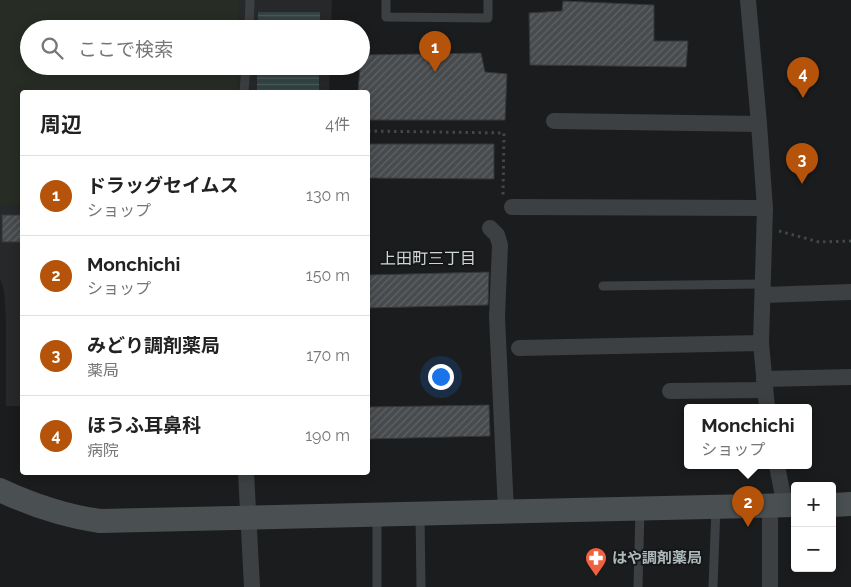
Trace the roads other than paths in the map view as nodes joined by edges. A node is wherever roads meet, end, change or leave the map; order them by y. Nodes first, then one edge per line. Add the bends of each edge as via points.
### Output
1 (250, 0) edge
2 (386, 0) edge
3 (488, 0) edge
4 (748, 0) edge
5 (249, 20) edge
6 (245, 75) edge
7 (244, 90) edge
8 (554, 122) dead end
9 (759, 124) junction
10 (508, 204) road end
11 (765, 208) junction
12 (490, 228) dead end
13 (603, 286) dead end
14 (763, 290) junction
15 (851, 292) edge
16 (761, 343) junction
17 (519, 348) dead end
18 (851, 377) edge
19 (764, 384) junction
20 (670, 391) dead end
21 (766, 404) edge
22 (777, 469) edge
23 (0, 475) edge
24 (246, 475) edge
25 (0, 490) edge
26 (851, 504) edge
27 (836, 505) edge
28 (783, 506) edge
29 (716, 507) junction
30 (640, 509) junction
31 (506, 512) junction
32 (420, 514) junction
33 (377, 515) junction
34 (250, 518) junction
35 (252, 587) edge
36 (378, 587) edge
37 (421, 587) edge
38 (638, 587) edge
39 (713, 587) edge
40 (770, 587) edge

1 - 5 lane
2 - 3 lane via 386,17 488,18
4 - 9 street
6 - 7 lane
8 - 9 street
9 - 11 street
10 - 11 street
11 - 14 street
12 - 31 street via 500,245 497,317
13 - 14 lane
14 - 15 street
14 - 16 street
16 - 17 street
16 - 19 street
18 - 19 street
19 - 20 street
19 - 21 street
22 - 28 street
23 - 25 street
24 - 34 street
25 - 34 street via 74,517 100,521
26 - 27 street
28 - 29 street
28 - 40 street
29 - 30 street
29 - 39 lane
30 - 31 street
30 - 38 lane
31 - 32 street
32 - 33 street
32 - 37 lane
33 - 34 street
33 - 36 lane
34 - 35 street

